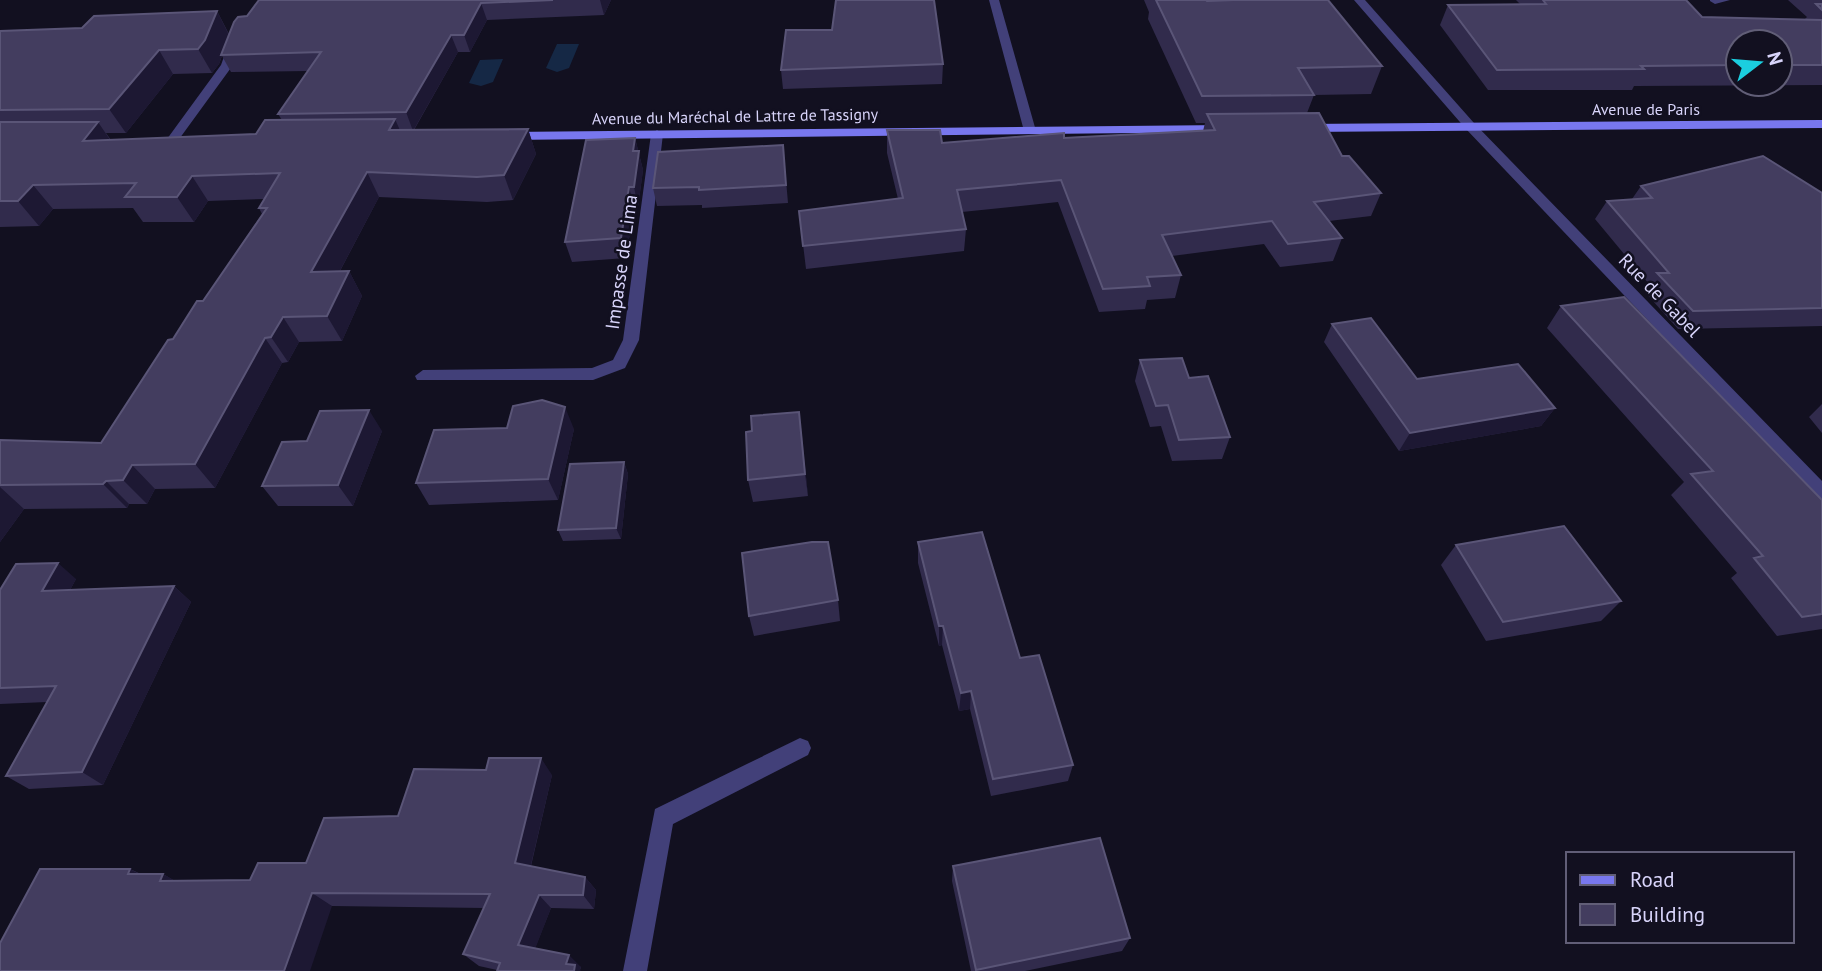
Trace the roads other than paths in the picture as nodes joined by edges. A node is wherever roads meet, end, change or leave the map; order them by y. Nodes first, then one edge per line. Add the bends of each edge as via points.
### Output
1 (995, 0) edge
2 (1359, 0) edge
3 (243, 29) edge
4 (1822, 124) edge
5 (1470, 126) junction
6 (1285, 128) edge
7 (1246, 129) edge
8 (1031, 131) junction
9 (657, 134) junction
10 (495, 136) edge
11 (173, 139) edge
12 (423, 376) dead end
13 (1822, 492) edge
14 (800, 748) dead end
15 (635, 971) edge

1 - 8 street
2 - 5 street, Rue de Gabel
3 - 11 street via 227,65
4 - 5 main road, Avenue de Paris
5 - 6 main road
5 - 13 street, Rue de Gabel
7 - 8 main road, Avenue du Maréchal de Lattre de Tassigny
8 - 9 main road, Avenue du Maréchal de Lattre de Tassigny
9 - 10 main road, Avenue du Maréchal de Lattre de Tassigny
9 - 12 street, Impasse de Lima via 631,340 619,364 593,374
14 - 15 street via 663,817

